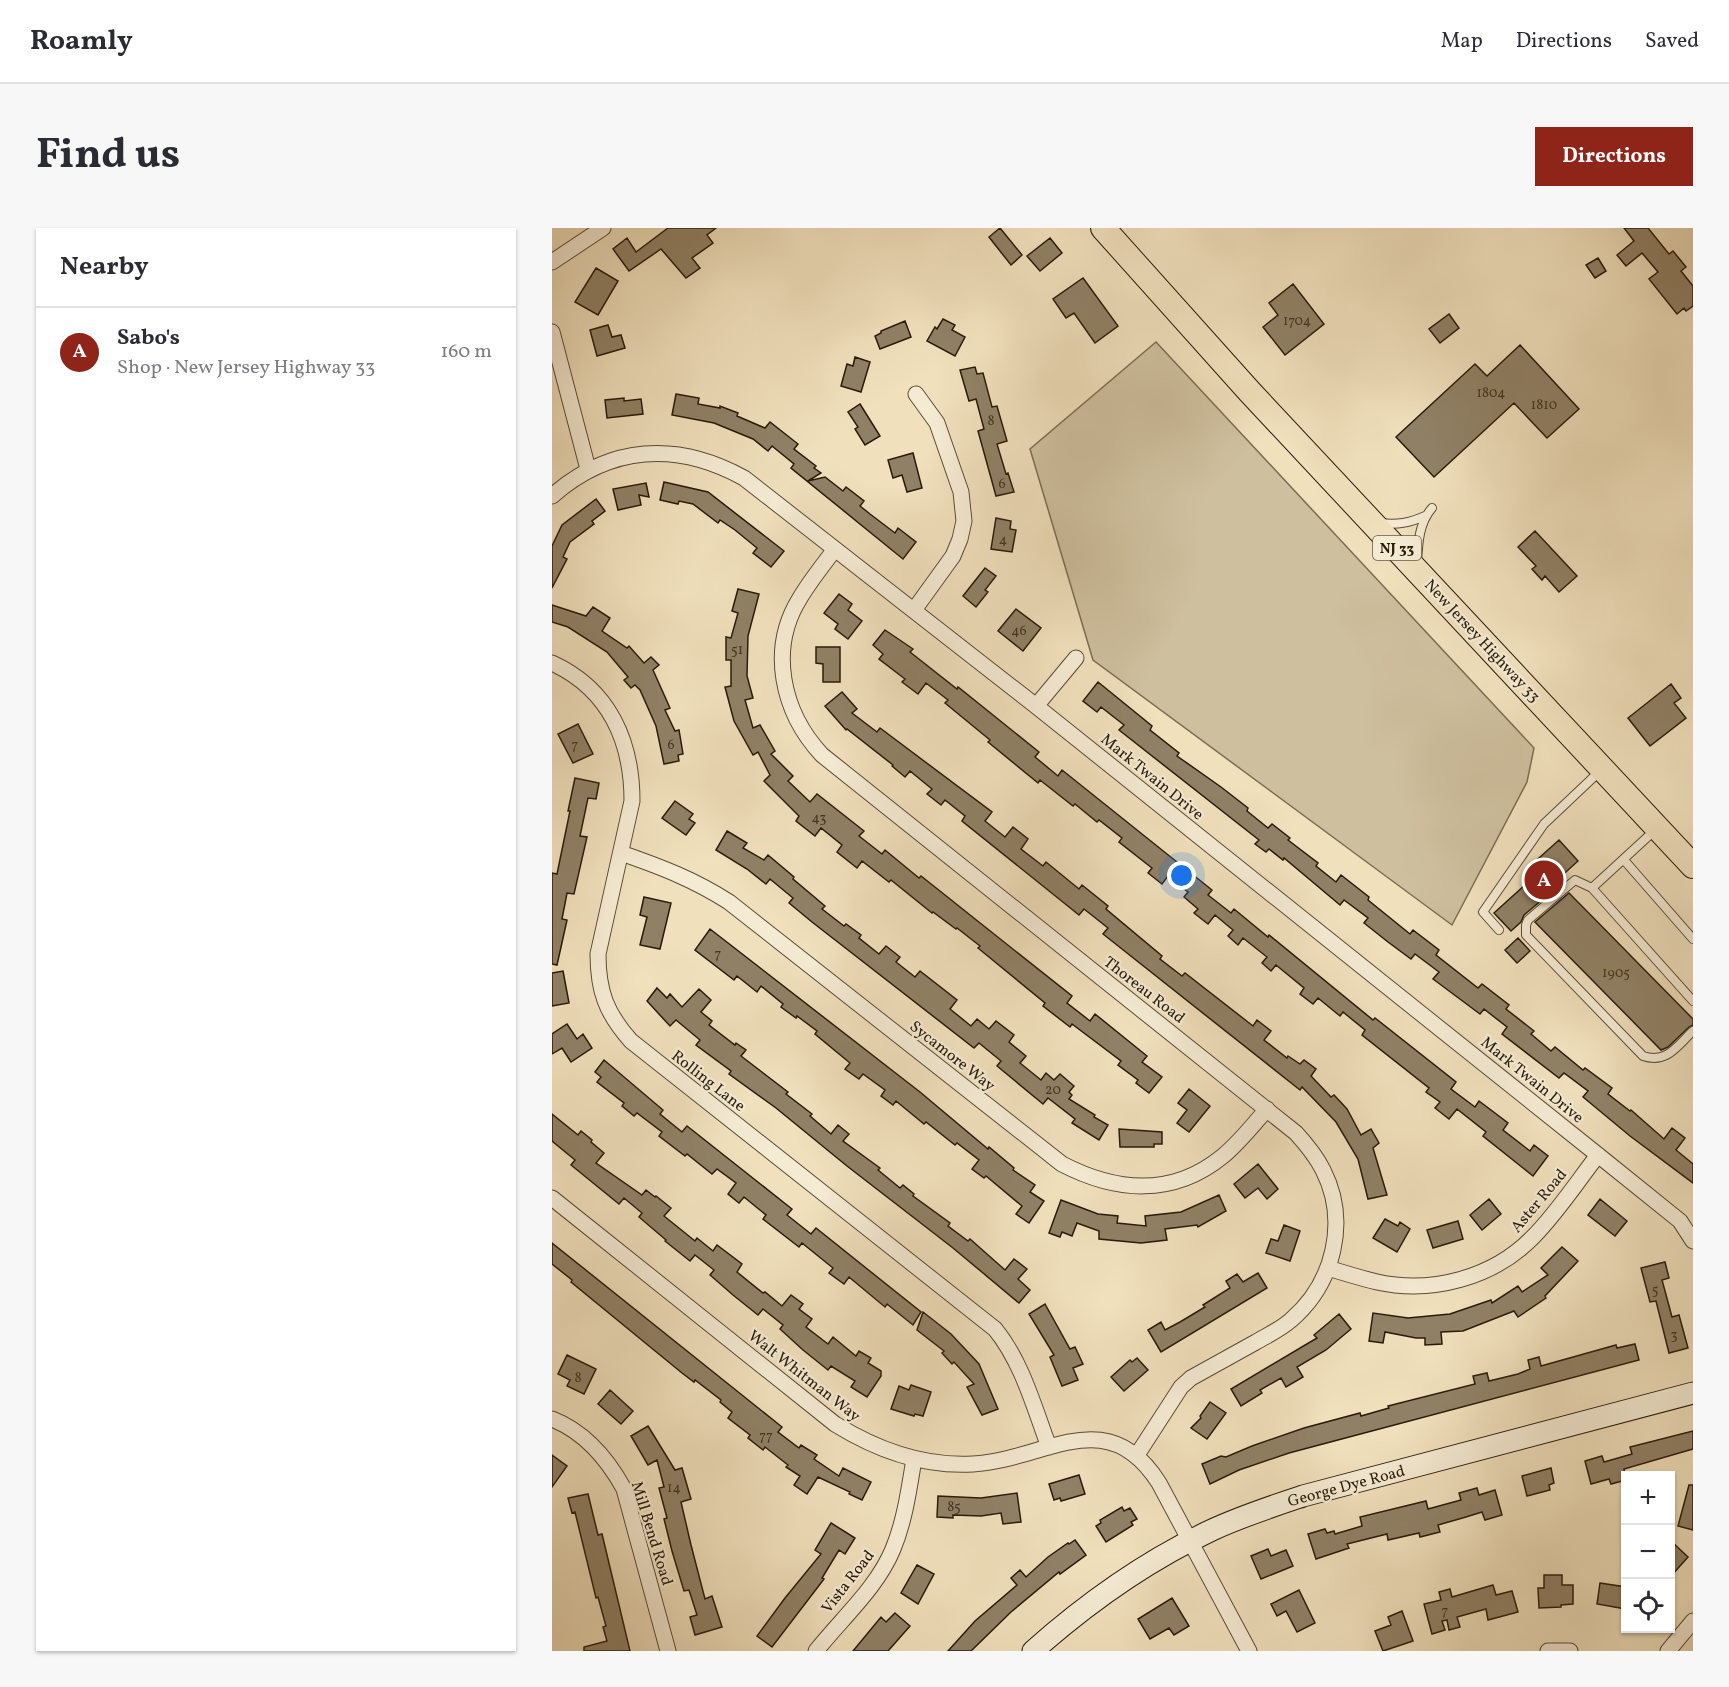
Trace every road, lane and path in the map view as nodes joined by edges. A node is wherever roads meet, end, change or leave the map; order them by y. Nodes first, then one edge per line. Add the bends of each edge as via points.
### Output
1 (603, 228) edge
2 (1103, 228) edge
3 (552, 262) edge
4 (552, 332) edge
5 (916, 394) dead end
6 (588, 469) junction
7 (552, 496) edge
8 (1432, 507) dead end
9 (1425, 516) junction
10 (1372, 522) junction
11 (835, 549) junction
12 (1417, 570) junction
13 (914, 610) junction
14 (1076, 658) dead end
15 (552, 663) edge
16 (1036, 706) junction
17 (1602, 769) junction
18 (1657, 828) junction
19 (621, 853) junction
20 (1624, 860) junction
21 (1693, 866) edge
22 (1592, 888) junction
23 (1498, 930) dead end
24 (1692, 935) edge
25 (1693, 1001) edge
26 (1693, 1031) edge
27 (1267, 1109) junction
28 (1598, 1155) junction
29 (552, 1198) edge
30 (1693, 1242) edge
31 (1328, 1268) junction
32 (1693, 1393) edge
33 (552, 1419) edge
34 (1049, 1447) junction
35 (1137, 1455) junction
36 (915, 1459) junction
37 (1190, 1541) junction
38 (1693, 1621) edge
39 (668, 1651) edge
40 (816, 1651) edge
41 (1033, 1651) edge
42 (1249, 1651) edge
43 (1548, 1651) edge
44 (1570, 1651) edge
45 (1668, 1651) edge

1 - 3 street
2 - 10 main road, New Jersey Highway 33 / NJ 33
4 - 6 street
5 - 13 street via 937,423 961,492 964,521 953,556
6 - 7 street, Mark Twain Drive
6 - 11 street, Mark Twain Drive via 636,454 660,452 705,459 744,478
8 - 9 lane
9 - 10 lane via 1396,525
9 - 12 lane
10 - 12 main road, New Jersey Highway 33 / NJ 33
11 - 13 street, Mark Twain Drive
11 - 27 street, Thoreau Road via 799,598 784,640 784,684 793,714 810,742
12 - 17 main road, New Jersey Highway 33 / NJ 33
13 - 16 street, Mark Twain Drive
14 - 16 street
15 - 19 street, Rolling Lane via 597,695 628,752 632,801
16 - 28 street, Mark Twain Drive
17 - 18 main road, New Jersey Highway 33 / NJ 33
17 - 23 lane via 1544,824 1483,912
18 - 20 lane
18 - 21 main road, New Jersey Highway 33 / NJ 33
19 - 27 street, Sycamore Way via 675,872 729,902 1062,1164 1085,1176 1134,1186 1178,1180 1220,1158
19 - 34 street, Rolling Lane via 598,954 601,990 617,1025 631,1041 995,1329 1015,1359
20 - 22 lane
20 - 24 lane
22 - 25 lane
22 - 26 lane via 1575,880 1528,920 1526,935 1643,1056 1654,1060 1665,1057
27 - 31 street, Thoreau Road via 1312,1150 1324,1171 1336,1213
28 - 30 street, Mark Twain Drive via 1680,1221
28 - 31 street, Aster Road via 1533,1237 1496,1266 1471,1277 1429,1286 1403,1286
29 - 36 street, Walt Whitman Way via 835,1424 888,1452
31 - 35 street, Thoreau Road via 1309,1302 1292,1320 1191,1378
32 - 37 street, George Dye Road via 1303,1496
33 - 39 street, Mill Bend Road via 582,1435 599,1451 624,1489
34 - 35 street, Walt Whitman Way via 1093,1439 1108,1441
34 - 36 street, Walt Whitman Way via 973,1464
35 - 37 street, Walt Whitman Way via 1159,1483
36 - 40 street, Vista Road via 893,1550 880,1573
37 - 41 street, George Dye Road via 1101,1595
37 - 42 street, Walt Whitman Way
38 - 45 street
43 - 44 street

